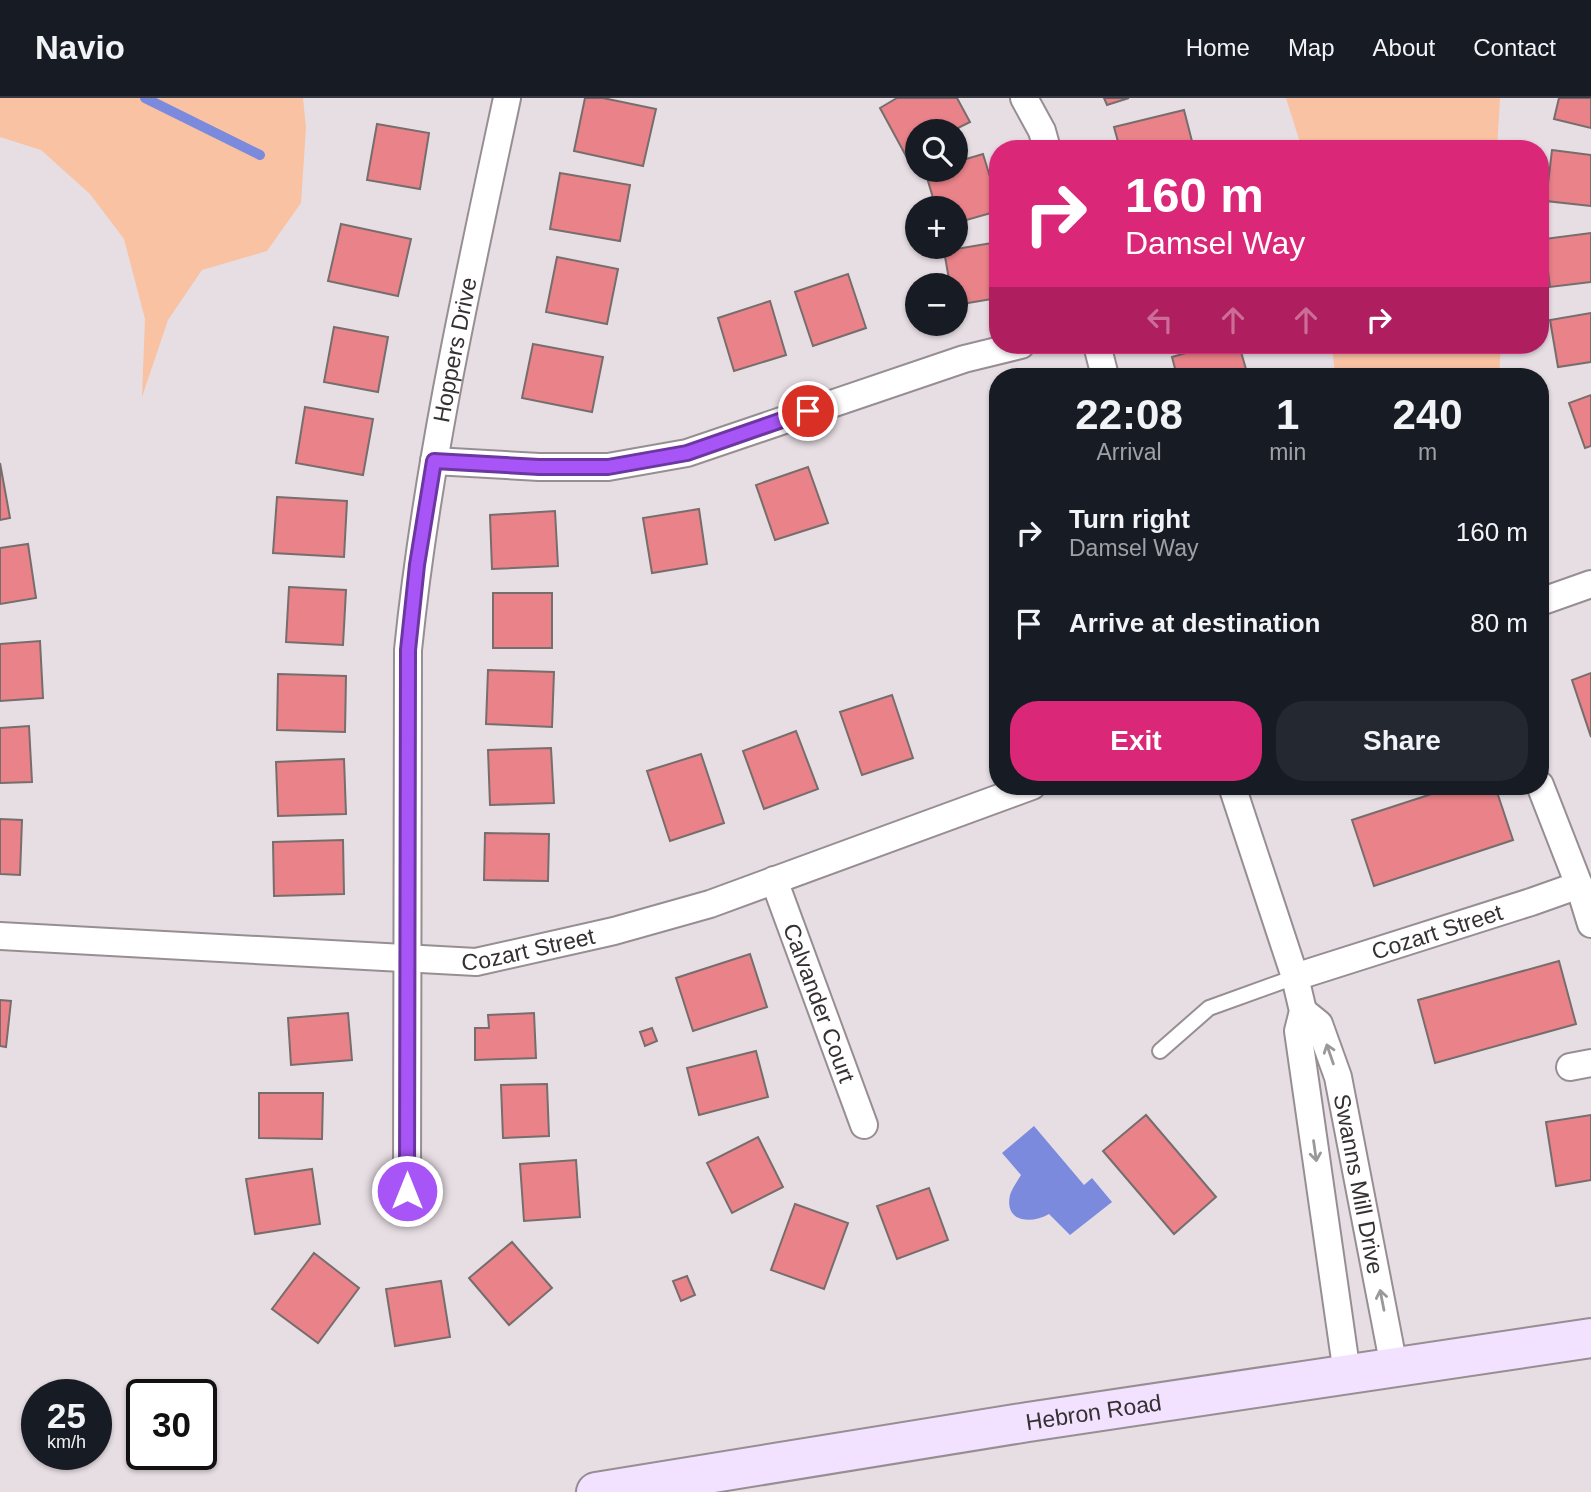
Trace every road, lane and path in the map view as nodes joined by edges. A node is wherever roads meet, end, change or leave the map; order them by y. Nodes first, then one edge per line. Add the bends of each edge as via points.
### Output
1 (507, 98) edge
2 (1024, 98) edge
3 (1044, 140) edge
4 (989, 353) edge
5 (434, 461) junction
6 (1591, 584) edge
7 (1549, 599) edge
8 (1007, 795) edge
9 (1235, 795) edge
10 (1544, 795) edge
11 (774, 880) junction
12 (1579, 885) junction
13 (1591, 924) edge
14 (0, 936) edge
15 (408, 959) junction
16 (1295, 978) junction
17 (1303, 1011) junction
18 (1160, 1051) dead end
19 (864, 1125) dead end
20 (407, 1191) dead end
21 (1591, 1338) edge
22 (1394, 1367) junction
23 (1347, 1374) junction
24 (596, 1492) edge

1 - 5 street, Hoppers Drive
2 - 3 street
4 - 5 street via 687,453 608,467
5 - 15 street, Hoppers Drive via 408,650
6 - 7 street
8 - 11 street, Cozart Street
9 - 16 street, Swanns Mill Drive
10 - 12 street
11 - 15 street, Cozart Street via 710,904 535,950 476,962
11 - 19 street, Calvander Court
12 - 13 street
12 - 16 street, Cozart Street
14 - 15 street, Cozart Street
15 - 20 street, Hoppers Drive
16 - 17 street, Swanns Mill Drive
16 - 18 lane via 1209,1008
22 -> 17 street, Swanns Mill Drive via 1338,1077 1319,1024
17 -> 23 street, Swanns Mill Drive via 1298,1031
21 - 22 street, Hebron Road
22 - 23 street, Hebron Road
23 - 24 street, Hebron Road

